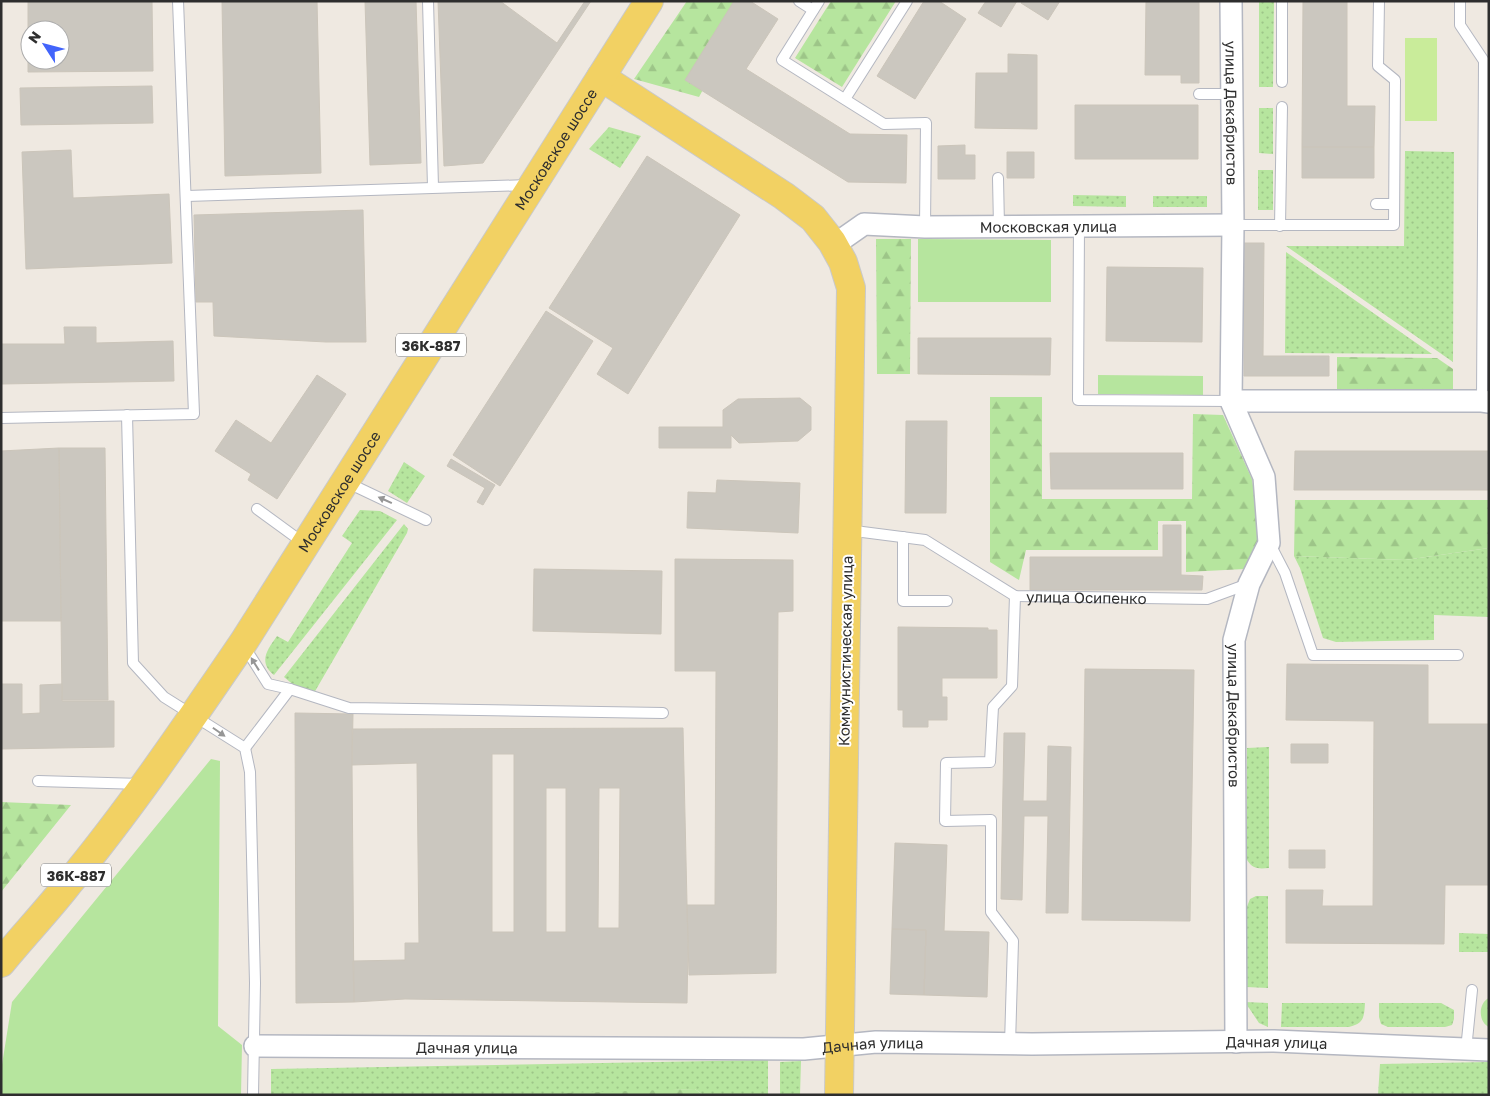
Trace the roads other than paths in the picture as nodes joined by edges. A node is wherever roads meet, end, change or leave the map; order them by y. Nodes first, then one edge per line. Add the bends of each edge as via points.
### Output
1 (178, 1) edge
2 (428, 1) edge
3 (649, 1) edge
4 (799, 1) edge
5 (907, 1) edge
6 (1231, 1) edge
7 (1282, 1) edge
8 (1379, 1) edge
9 (1460, 1) edge
10 (816, 6) edge
11 (601, 77) junction
12 (1282, 82) dead end
13 (1199, 94) dead end
14 (1232, 94) junction
15 (845, 99) junction
16 (1282, 107) dead end
17 (998, 178) dead end
18 (533, 184) junction
19 (433, 187) junction
20 (187, 196) junction
21 (1376, 204) dead end
22 (1394, 204) junction
23 (1233, 225) junction
24 (998, 226) junction
25 (1079, 226) junction
26 (1280, 226) junction
27 (925, 227) junction
28 (834, 245) junction
29 (1232, 401) junction
30 (1485, 402) edge
31 (127, 415) junction
32 (1, 418) edge
33 (344, 482) junction
34 (257, 509) dead end
35 (426, 520) dead end
36 (847, 530) junction
37 (903, 536) junction
38 (1269, 543) junction
39 (305, 544) junction
40 (1249, 584) junction
41 (1014, 596) junction
42 (947, 601) dead end
43 (243, 643) junction
44 (1458, 655) dead end
45 (290, 688) junction
46 (663, 713) dead end
47 (195, 715) junction
48 (245, 748) junction
49 (38, 780) dead end
50 (145, 784) junction
51 (1, 962) edge
52 (1472, 990) dead end
53 (1236, 1042) junction
54 (840, 1044) junction
55 (1010, 1044) junction
56 (255, 1046) junction
57 (1466, 1050) junction
58 (1489, 1050) edge
59 (253, 1095) edge
60 (839, 1095) edge

1 - 20 lane
2 - 19 lane
3 - 11 main road, Московское шоссе / 36К-887
4 - 10 lane
5 - 15 lane
6 - 14 street, улица Декабристов
7 - 12 lane
8 - 22 lane via 1378,66 1395,80
9 - 30 lane via 1460,25 1484,61
10 - 15 lane via 782,60
11 - 18 main road, Московское шоссе / 36К-887
11 - 28 main road, Коммунистическая улица via 784,196 813,218
13 - 14 lane
14 - 23 street, улица Декабристов
15 - 27 lane via 884,124 926,124
16 - 26 lane
17 - 24 lane
18 - 19 lane
18 - 33 main road, Московское шоссе / 36К-887
19 - 20 lane
20 - 31 lane via 194,414
21 - 22 lane
22 - 26 lane via 1394,226
23 - 25 street, Московская улица
23 - 26 lane
23 - 29 street, улица Декабристов
24 - 25 street, Московская улица
24 - 27 street, Московская улица
25 - 29 lane via 1078,400
27 - 28 street, Московская улица via 864,224
28 - 36 main road, Коммунистическая улица via 843,262 850,288
29 - 30 street
29 - 38 street via 1264,477
31 - 32 lane
31 - 47 lane via 133,663 164,697
35 -> 33 lane
33 - 39 main road, Московское шоссе / 36К-887
34 - 39 lane
36 - 37 lane, улица Осипенко
36 - 54 main road, Коммунистическая улица
37 - 41 lane, улица Осипенко via 925,540
37 - 42 lane via 903,601
38 - 40 street, улица Декабристов
38 - 44 lane via 1285,573 1313,655
39 - 43 main road, Московское шоссе / 36К-887
40 - 41 lane, улица Осипенко via 1207,599
40 - 53 street, улица Декабристов via 1234,640
41 - 55 lane via 1012,686 993,707 990,762 946,764 945,821 991,820 991,912 1013,941
45 -> 43 lane via 268,684
43 - 47 main road, Московское шоссе / 36К-887
45 - 46 lane via 349,708
45 - 48 lane
47 -> 48 lane
47 - 50 main road, Московское шоссе / 36К-887
48 - 56 lane via 250,772
49 - 50 lane
50 - 51 main road, Московское шоссе / 36К-887 via 69,883
52 - 57 lane
53 - 55 street, Дачная улица
53 - 57 street, Дачная улица
54 - 55 street, Дачная улица
54 - 56 street, Дачная улица via 804,1049
54 - 60 main road, Коммунистическая улица
56 - 59 lane
57 - 58 street, Дачная улица

